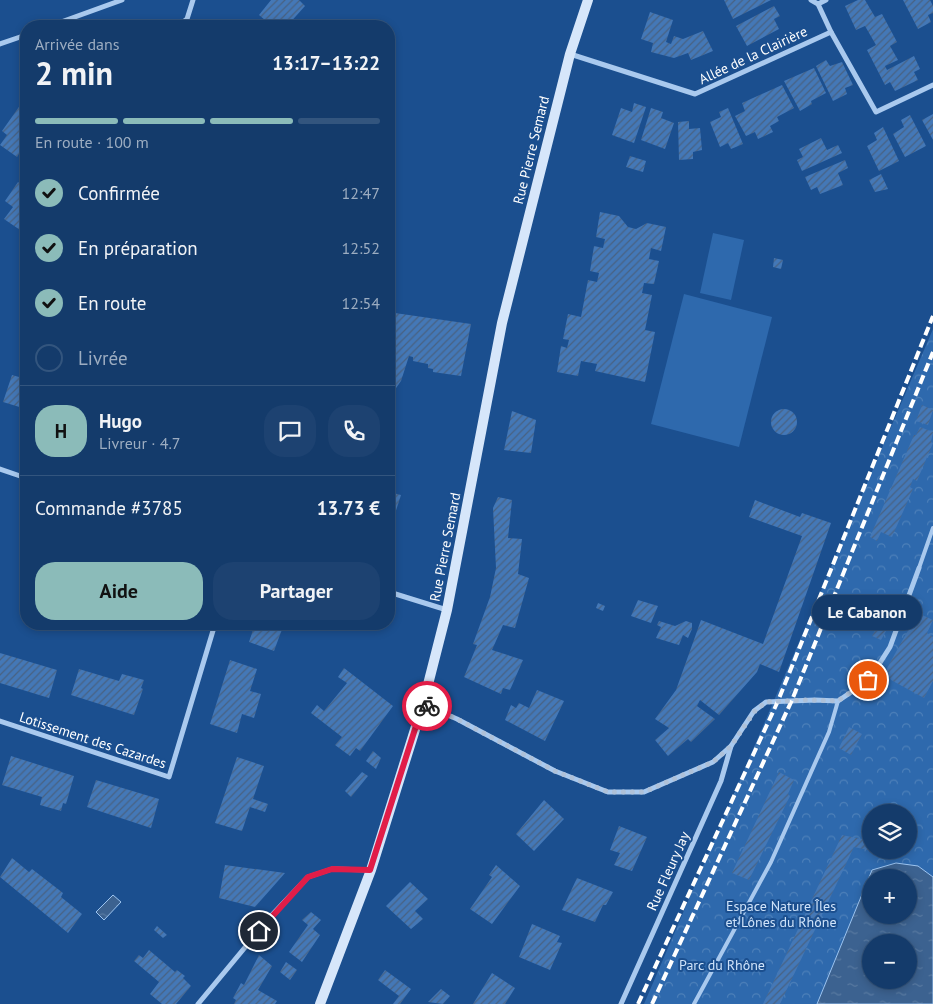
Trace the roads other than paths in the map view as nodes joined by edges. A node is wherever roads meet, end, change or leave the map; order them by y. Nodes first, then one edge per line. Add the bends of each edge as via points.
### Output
1 (122, 0) edge
2 (193, 0) edge
3 (588, 0) edge
4 (811, 0) edge
5 (826, 0) edge
6 (818, 4) junction
7 (67, 20) edge
8 (186, 20) edge
9 (831, 32) junction
10 (20, 37) edge
11 (0, 44) edge
12 (570, 54) junction
13 (933, 86) edge
14 (0, 469) edge
15 (20, 476) edge
16 (933, 528) edge
17 (919, 568) joint
18 (395, 594) edge
19 (447, 610) junction
20 (213, 630) edge
21 (838, 701) junction
22 (423, 704) junction
23 (0, 721) edge
24 (731, 746) junction
25 (370, 870) junction
26 (198, 1004) edge
27 (320, 1004) edge
28 (621, 1004) edge
29 (694, 1004) edge

1 - 7 street
2 - 8 street
3 - 12 main road, Rue Pierre Semard
4 - 6 street
5 - 6 street
6 - 9 street
9 - 12 street, Allée de la Clairière via 696,94
9 - 13 street via 876,112
10 - 11 street
12 - 19 main road, Rue Pierre Semard via 502,324
14 - 15 street
16 - 17 lane
17 - 21 street via 890,647 868,680
18 - 19 street
19 - 22 main road, Rue Pierre Semard
20 - 23 street, Lotissement des Cazardes via 168,777
21 - 24 street via 766,702 754,712
21 - 29 lane via 829,732 771,862
22 - 24 street via 555,771 608,792 644,792 713,762
22 - 25 main road, Rue Pierre Semard
24 - 28 street, Rue Fleury Jay via 721,781
25 - 26 street via 332,869 308,877
25 - 27 main road, Rue Pierre Semard

